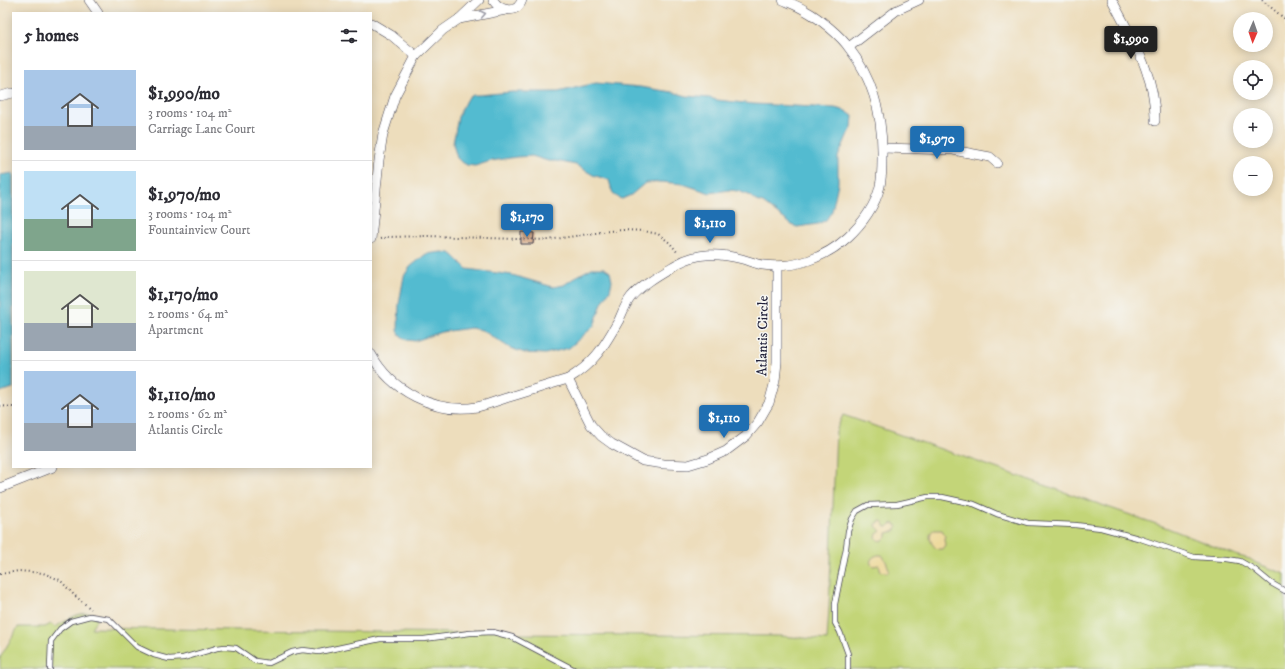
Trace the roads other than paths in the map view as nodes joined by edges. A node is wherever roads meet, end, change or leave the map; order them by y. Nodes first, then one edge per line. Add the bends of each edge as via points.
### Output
1 (89, 0) edge
2 (479, 0) edge
3 (493, 0) edge
4 (783, 0) edge
5 (919, 0) edge
6 (1112, 0) edge
7 (524, 1) edge
8 (506, 10) junction
9 (97, 12) edge
10 (459, 19) junction
11 (372, 24) edge
12 (849, 47) junction
13 (416, 56) junction
14 (12, 92) edge
15 (0, 96) edge
16 (1155, 121) dead end
17 (883, 148) junction
18 (997, 163) dead end
19 (374, 189) edge
20 (373, 239) edge
21 (777, 266) junction
22 (372, 355) edge
23 (568, 379) junction
24 (50, 468) edge
25 (0, 488) edge
26 (1285, 591) edge
27 (50, 669) edge
28 (573, 669) edge
29 (848, 669) edge

1 - 9 street
2 - 10 street
3 - 8 street via 500,8
4 - 12 street via 806,11
5 - 12 street via 896,10
6 - 16 street via 1151,81
7 - 8 street via 513,9
10 -> 8 street
10 - 13 street via 443,30
11 - 13 street via 391,35
12 - 17 street via 866,74 875,95 883,134
13 - 19 street via 389,112
14 - 15 street
17 - 18 street via 953,150 990,157
17 - 21 street via 880,188 864,219 848,237 814,259
19 - 20 street
21 - 23 street via 719,255 697,255 682,261 653,279 631,298 604,347 591,362
21 - 23 street, Atlantis Circle via 777,362 769,403 746,436 726,451 688,465 643,461 601,436 592,425
22 - 23 street via 388,378 402,389 439,406 478,407
24 - 25 street
26 - 29 lane via 1240,561 1194,557 1102,528 1028,523 974,504 942,497 928,497 897,504 868,505 858,511 852,519 835,604 835,623 848,654
27 - 28 lane via 51,641 71,621 90,616 109,619 137,647 169,659 225,647 236,648 255,661 269,663 292,652 303,650 319,652 380,640 424,639 493,632 512,637

